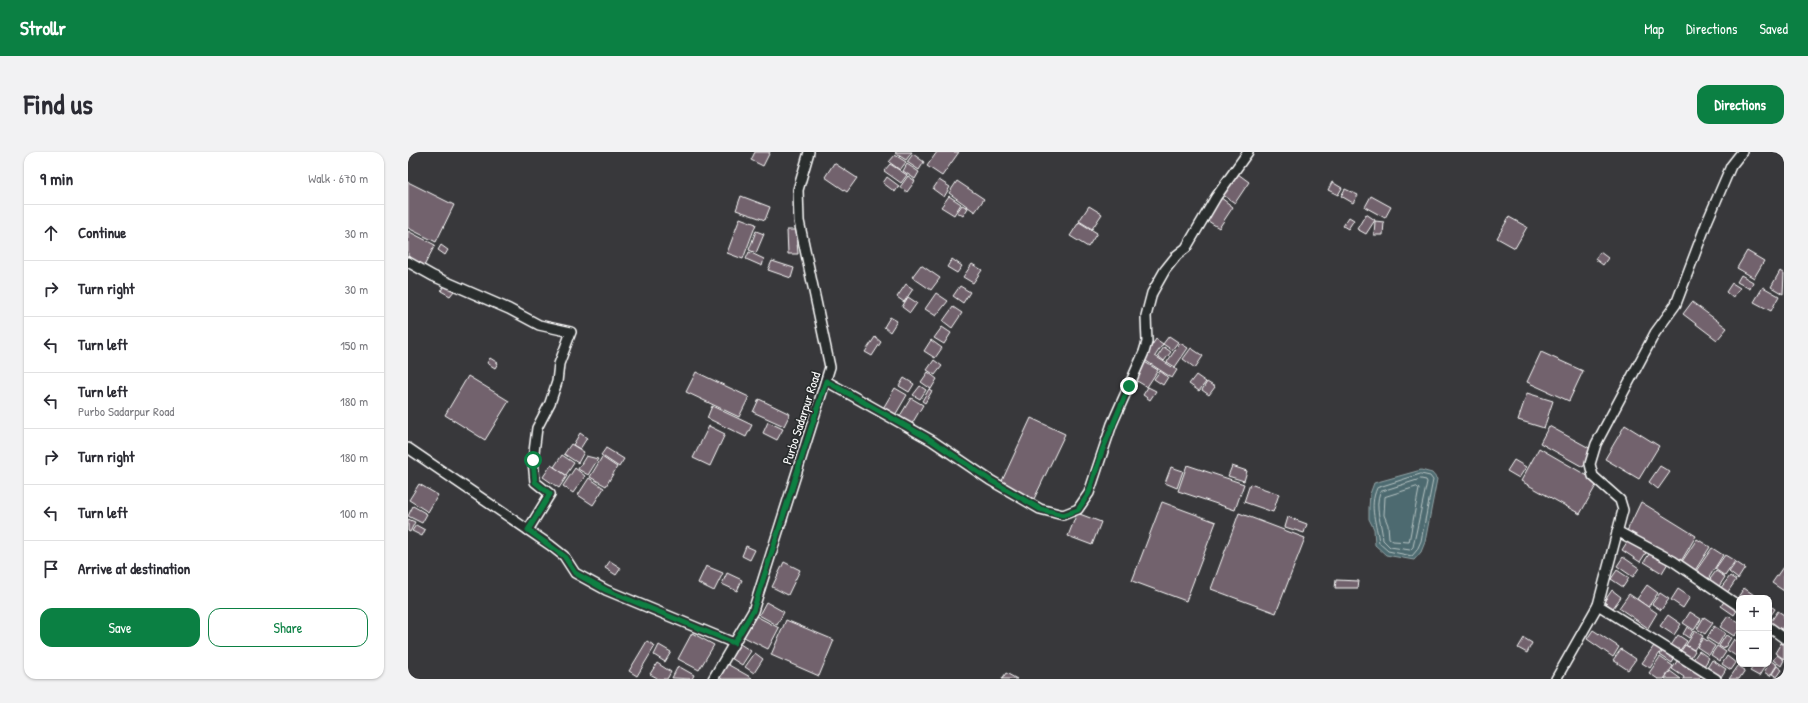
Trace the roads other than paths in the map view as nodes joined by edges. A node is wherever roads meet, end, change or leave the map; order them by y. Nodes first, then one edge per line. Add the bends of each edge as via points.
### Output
1 (809, 152) edge
2 (1248, 152) edge
3 (1742, 152) edge
4 (408, 262) edge
5 (826, 381) junction
6 (408, 448) edge
7 (528, 530) junction
8 (1617, 531) junction
9 (1736, 604) edge
10 (1598, 605) junction
11 (1772, 629) edge
12 (1784, 638) edge
13 (734, 643) junction
14 (712, 679) edge
15 (1556, 679) edge
16 (1716, 679) edge

1 - 5 street, Purbo Sadarpur Road via 798,190 799,221 830,367
2 - 5 street via 1216,197 1186,248 1165,270 1152,293 1146,316 1147,342 1144,352 1112,424 1089,493 1078,510 1063,515 1040,509 990,480 931,440
3 - 8 street via 1731,166 1676,304 1654,333 1596,444 1590,464 1593,476 1620,500 1623,510
4 - 7 street via 539,325 571,332 559,364 550,404 537,428 533,460 535,482 550,494
5 - 13 street, Purbo Sadarpur Road via 753,611
6 - 7 street
7 - 13 street via 564,556 575,573 582,577 606,590
8 - 9 street via 1673,561
8 - 10 street
10 - 15 street
10 - 16 street
11 - 12 street
13 - 14 street, Purbo Sadarpur Road

